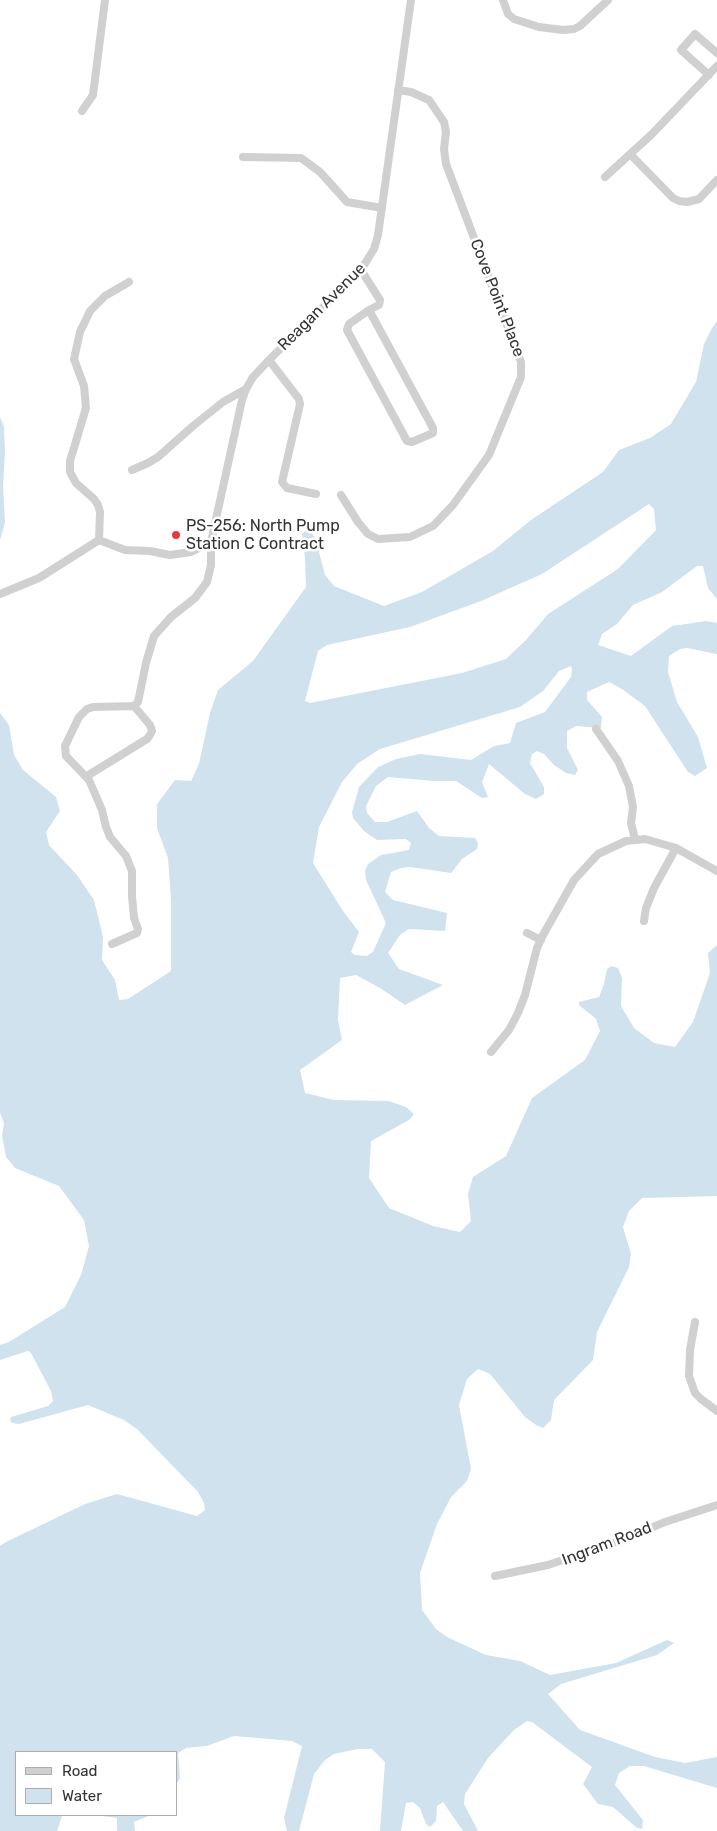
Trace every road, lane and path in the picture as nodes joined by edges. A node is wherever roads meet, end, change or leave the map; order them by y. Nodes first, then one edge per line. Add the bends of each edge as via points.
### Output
1 (105, 0) edge
2 (411, 0) edge
3 (503, 0) edge
4 (608, 0) edge
5 (717, 53) edge
6 (717, 66) edge
7 (709, 75) junction
8 (398, 90) junction
9 (82, 111) dead end
10 (630, 154) junction
11 (243, 157) dead end
12 (605, 176) dead end
13 (717, 180) edge
14 (382, 208) junction
15 (361, 270) junction
16 (129, 282) dead end
17 (369, 310) junction
18 (269, 360) junction
19 (246, 389) junction
20 (132, 470) dead end
21 (316, 494) dead end
22 (341, 495) dead end
23 (99, 540) junction
24 (211, 542) junction
25 (0, 594) edge
26 (134, 706) junction
27 (596, 729) dead end
28 (87, 776) junction
29 (635, 839) junction
30 (676, 848) junction
31 (717, 871) edge
32 (644, 921) dead end
33 (527, 933) dead end
34 (541, 940) junction
35 (112, 944) dead end
36 (491, 1052) dead end
37 (695, 1322) dead end
38 (717, 1411) edge
39 (717, 1505) edge
40 (495, 1576) dead end

1 - 9 street via 93,94
2 - 8 street, Reagan Avenue
3 - 4 street via 508,14 520,22 569,30 580,26
5 - 7 street via 696,34 680,50
6 - 7 street
7 - 10 street
8 - 14 street, Reagan Avenue
8 - 22 street, Cove Point Place via 429,100 444,122 444,158 522,368 517,389 484,462 442,518 419,534 386,540 372,537
10 - 12 street
10 - 13 street via 679,201 699,199
11 - 14 street via 301,158 320,172 347,202
14 - 15 street, Reagan Avenue via 374,250
15 - 17 street via 380,300 379,305
15 - 18 street, Reagan Avenue
16 - 23 street via 104,296 90,311 80,332 74,359 84,386 86,408 70,461 70,472 76,483 98,505
17 - 17 street via 349,324 347,330 398,425 412,442 433,433 433,428
18 - 19 street, Reagan Avenue
18 - 21 street via 297,393 300,404 282,482 287,488
19 - 20 street via 223,402 158,457
19 - 24 street, Reagan Avenue
23 - 24 street via 125,550 170,555 191,552
23 - 25 street via 39,578
24 - 26 street, Reagan Avenue via 207,582 195,598 154,636 138,702
26 - 28 street via 150,725 150,735
26 - 28 street via 93,707 79,717 64,751 70,762
27 - 29 street via 618,761 629,786
28 - 35 street via 110,837 126,856 132,871 137,933
29 - 30 street
29 - 34 street via 598,854 586,865 574,880
30 - 31 street
30 - 32 street via 654,888
33 - 34 street
34 - 36 street via 518,1013
37 - 38 street via 689,1376 695,1393
39 - 40 street, Ingram Road via 556,1563

